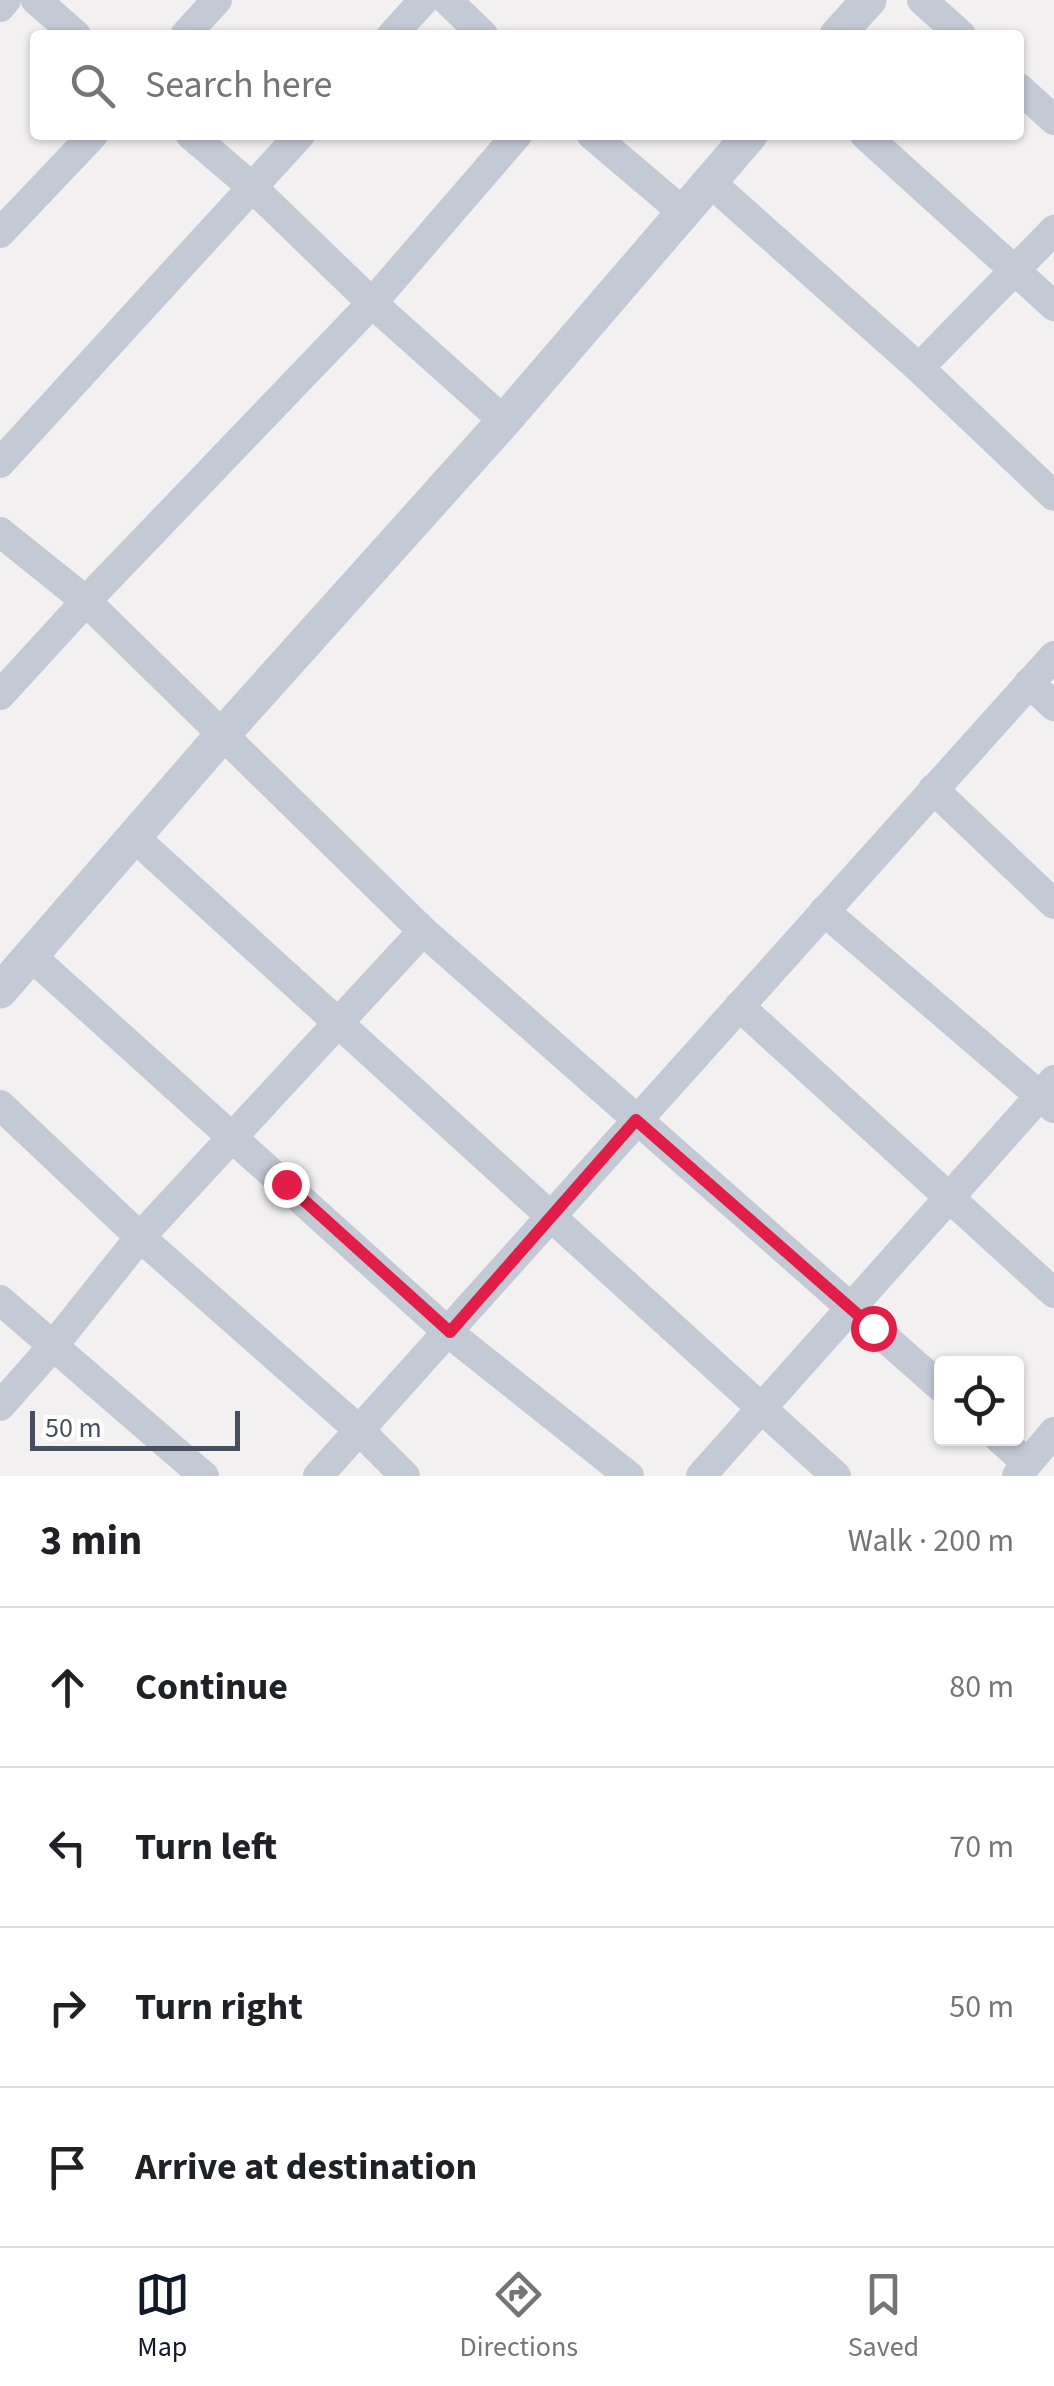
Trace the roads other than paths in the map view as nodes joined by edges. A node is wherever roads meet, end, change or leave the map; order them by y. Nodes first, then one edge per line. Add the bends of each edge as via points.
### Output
1 (6, 0) edge
2 (36, 0) edge
3 (217, 0) edge
4 (424, 0) edge
5 (447, 0) edge
6 (869, 0) edge
7 (922, 0) edge
8 (0, 6) edge
9 (70, 30) edge
10 (190, 30) edge
11 (397, 30) edge
12 (478, 30) edge
13 (842, 30) edge
14 (955, 30) edge
15 (1024, 93) edge
16 (1054, 120) edge
17 (87, 140) edge
18 (198, 140) edge
19 (295, 140) edge
20 (513, 140) edge
21 (598, 140) edge
22 (746, 140) edge
23 (871, 140) edge
24 (710, 182) junction
25 (252, 187) junction
26 (684, 214) junction
27 (1054, 230) edge
28 (0, 233) edge
29 (1018, 270) junction
30 (372, 302) junction
31 (1054, 306) edge
32 (920, 368) junction
33 (504, 421) junction
34 (0, 463) edge
35 (1054, 496) edge
36 (0, 532) edge
37 (86, 601) junction
38 (1054, 656) edge
39 (1029, 683) junction
40 (0, 695) edge
41 (1054, 706) edge
42 (224, 733) junction
43 (934, 789) junction
44 (135, 838) junction
45 (1054, 904) edge
46 (824, 911) junction
47 (423, 930) junction
48 (31, 956) junction
49 (0, 990) edge
50 (738, 1006) junction
51 (340, 1024) junction
52 (1049, 1095) edge
53 (0, 1105) edge
54 (636, 1120) junction
55 (231, 1135) junction
56 (950, 1198) junction
57 (550, 1216) junction
58 (140, 1237) junction
59 (1054, 1293) edge
60 (0, 1300) edge
61 (850, 1309) junction
62 (450, 1332) junction
63 (53, 1346) junction
64 (934, 1381) edge
65 (0, 1406) edge
66 (762, 1408) junction
67 (360, 1430) junction
68 (1054, 1432) edge
69 (1005, 1446) edge
70 (1022, 1469) edge
71 (204, 1476) edge
72 (318, 1476) edge
73 (405, 1476) edge
74 (629, 1476) edge
75 (701, 1476) edge
76 (836, 1476) edge

1 - 8 street
2 - 9 street
3 - 10 street
4 - 11 street
5 - 12 street
6 - 13 street
7 - 14 street
15 - 16 street
17 - 28 street
18 - 25 street
19 - 25 street
20 - 30 street
21 - 26 street
22 - 24 street
23 - 29 street
24 - 26 street
24 - 32 street
25 - 30 street
25 - 34 street
26 - 33 street
27 - 29 street
29 - 31 street
29 - 32 street
30 - 33 street
30 - 37 street
32 - 35 street
33 - 42 street
36 - 37 street
37 - 40 street
37 - 42 street
38 - 39 street
39 - 41 street
39 - 43 street
42 - 44 street
42 - 47 street
43 - 45 street
43 - 46 street
44 - 48 street
44 - 51 street
46 - 50 street
46 - 52 street
47 - 51 street
47 - 54 street
48 - 49 street
48 - 55 street
50 - 54 street
50 - 56 street
51 - 55 street
51 - 57 street
52 - 56 street
53 - 58 street
54 - 57 street
54 - 61 street
55 - 58 street
55 - 62 street
56 - 59 street
56 - 61 street
57 - 62 street
57 - 66 street
58 - 63 street
58 - 67 street
60 - 63 street
61 - 64 street
61 - 66 street
62 - 67 street
62 - 74 street
63 - 65 street
63 - 71 street
66 - 75 street
66 - 76 street
67 - 72 street
67 - 73 street
68 - 70 street
69 - 70 street

